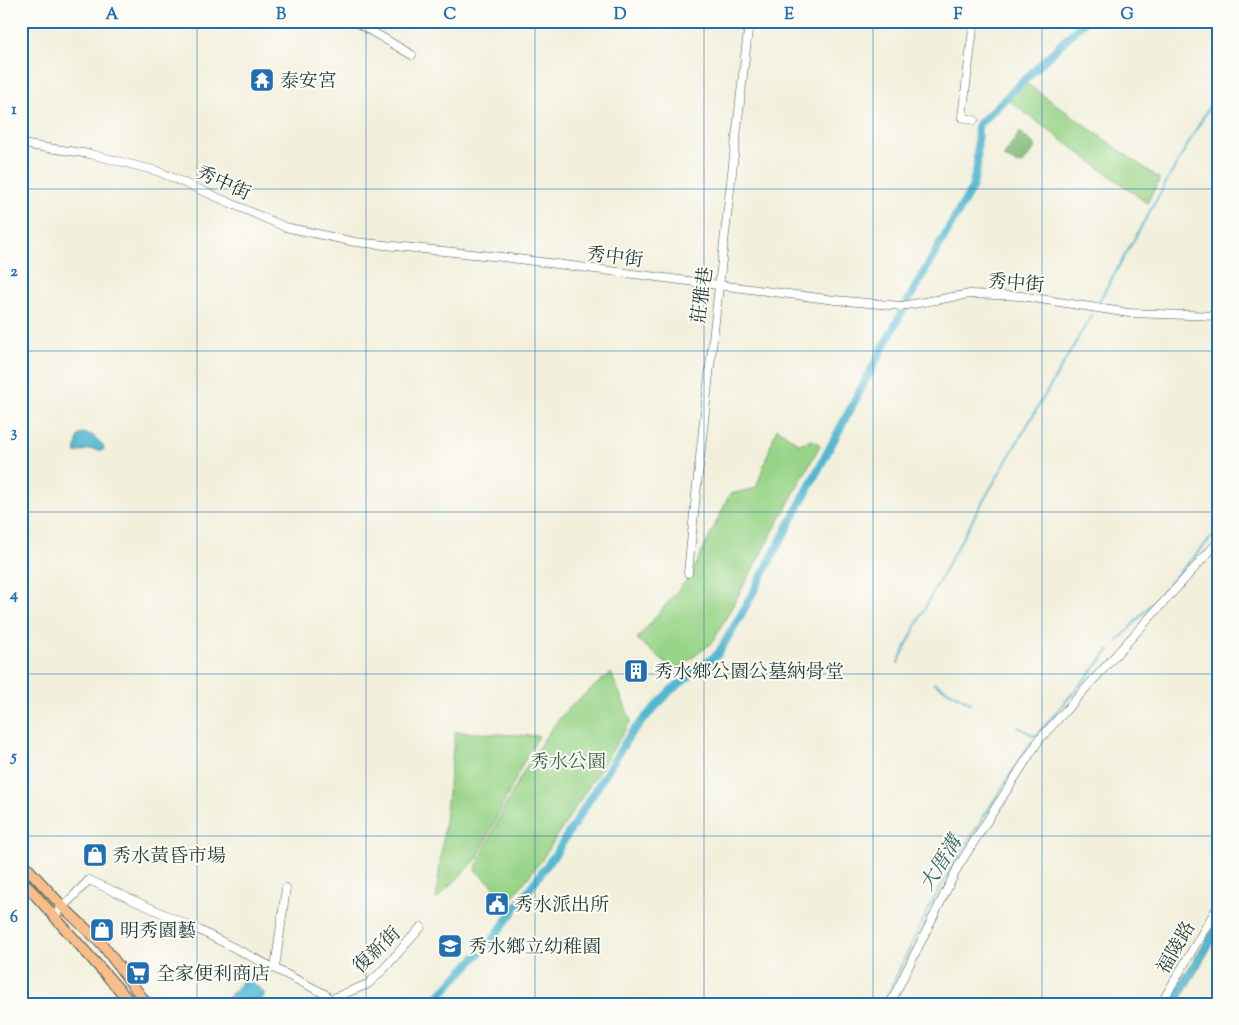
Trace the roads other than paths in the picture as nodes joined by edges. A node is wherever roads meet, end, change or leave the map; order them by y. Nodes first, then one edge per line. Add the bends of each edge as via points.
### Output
1 (354, 21) edge
2 (749, 21) edge
3 (974, 21) edge
4 (412, 55) dead end
5 (974, 120) dead end
6 (21, 144) edge
7 (720, 286) junction
8 (1218, 316) edge
9 (1218, 542) edge
10 (688, 573) dead end
11 (21, 861) edge
12 (21, 878) edge
13 (286, 888) dead end
14 (62, 906) junction
15 (1218, 906) edge
16 (54, 916) junction
17 (421, 926) dead end
18 (275, 968) junction
19 (329, 1002) edge
20 (132, 1004) edge
21 (148, 1004) edge
22 (890, 1004) edge
23 (1160, 1004) edge

1 - 4 street
2 - 7 street, 莊雅巷
3 - 5 street via 962,117
6 - 7 street, 秀中街 via 90,154 158,171 285,226 356,242 502,257
7 - 8 street, 秀中街 via 901,306 970,294 1021,296 1129,313
7 - 10 street, 莊雅巷 via 712,334
9 - 22 street via 1039,740 959,865
11 - 14 main road
12 - 16 main road
13 - 18 street
14 - 16 street
14 - 18 street via 89,880
14 - 21 main road via 102,944
15 - 23 street, 福陵路
16 - 20 main road
17 - 19 street, 復新街 via 368,984
18 - 19 street via 325,994

